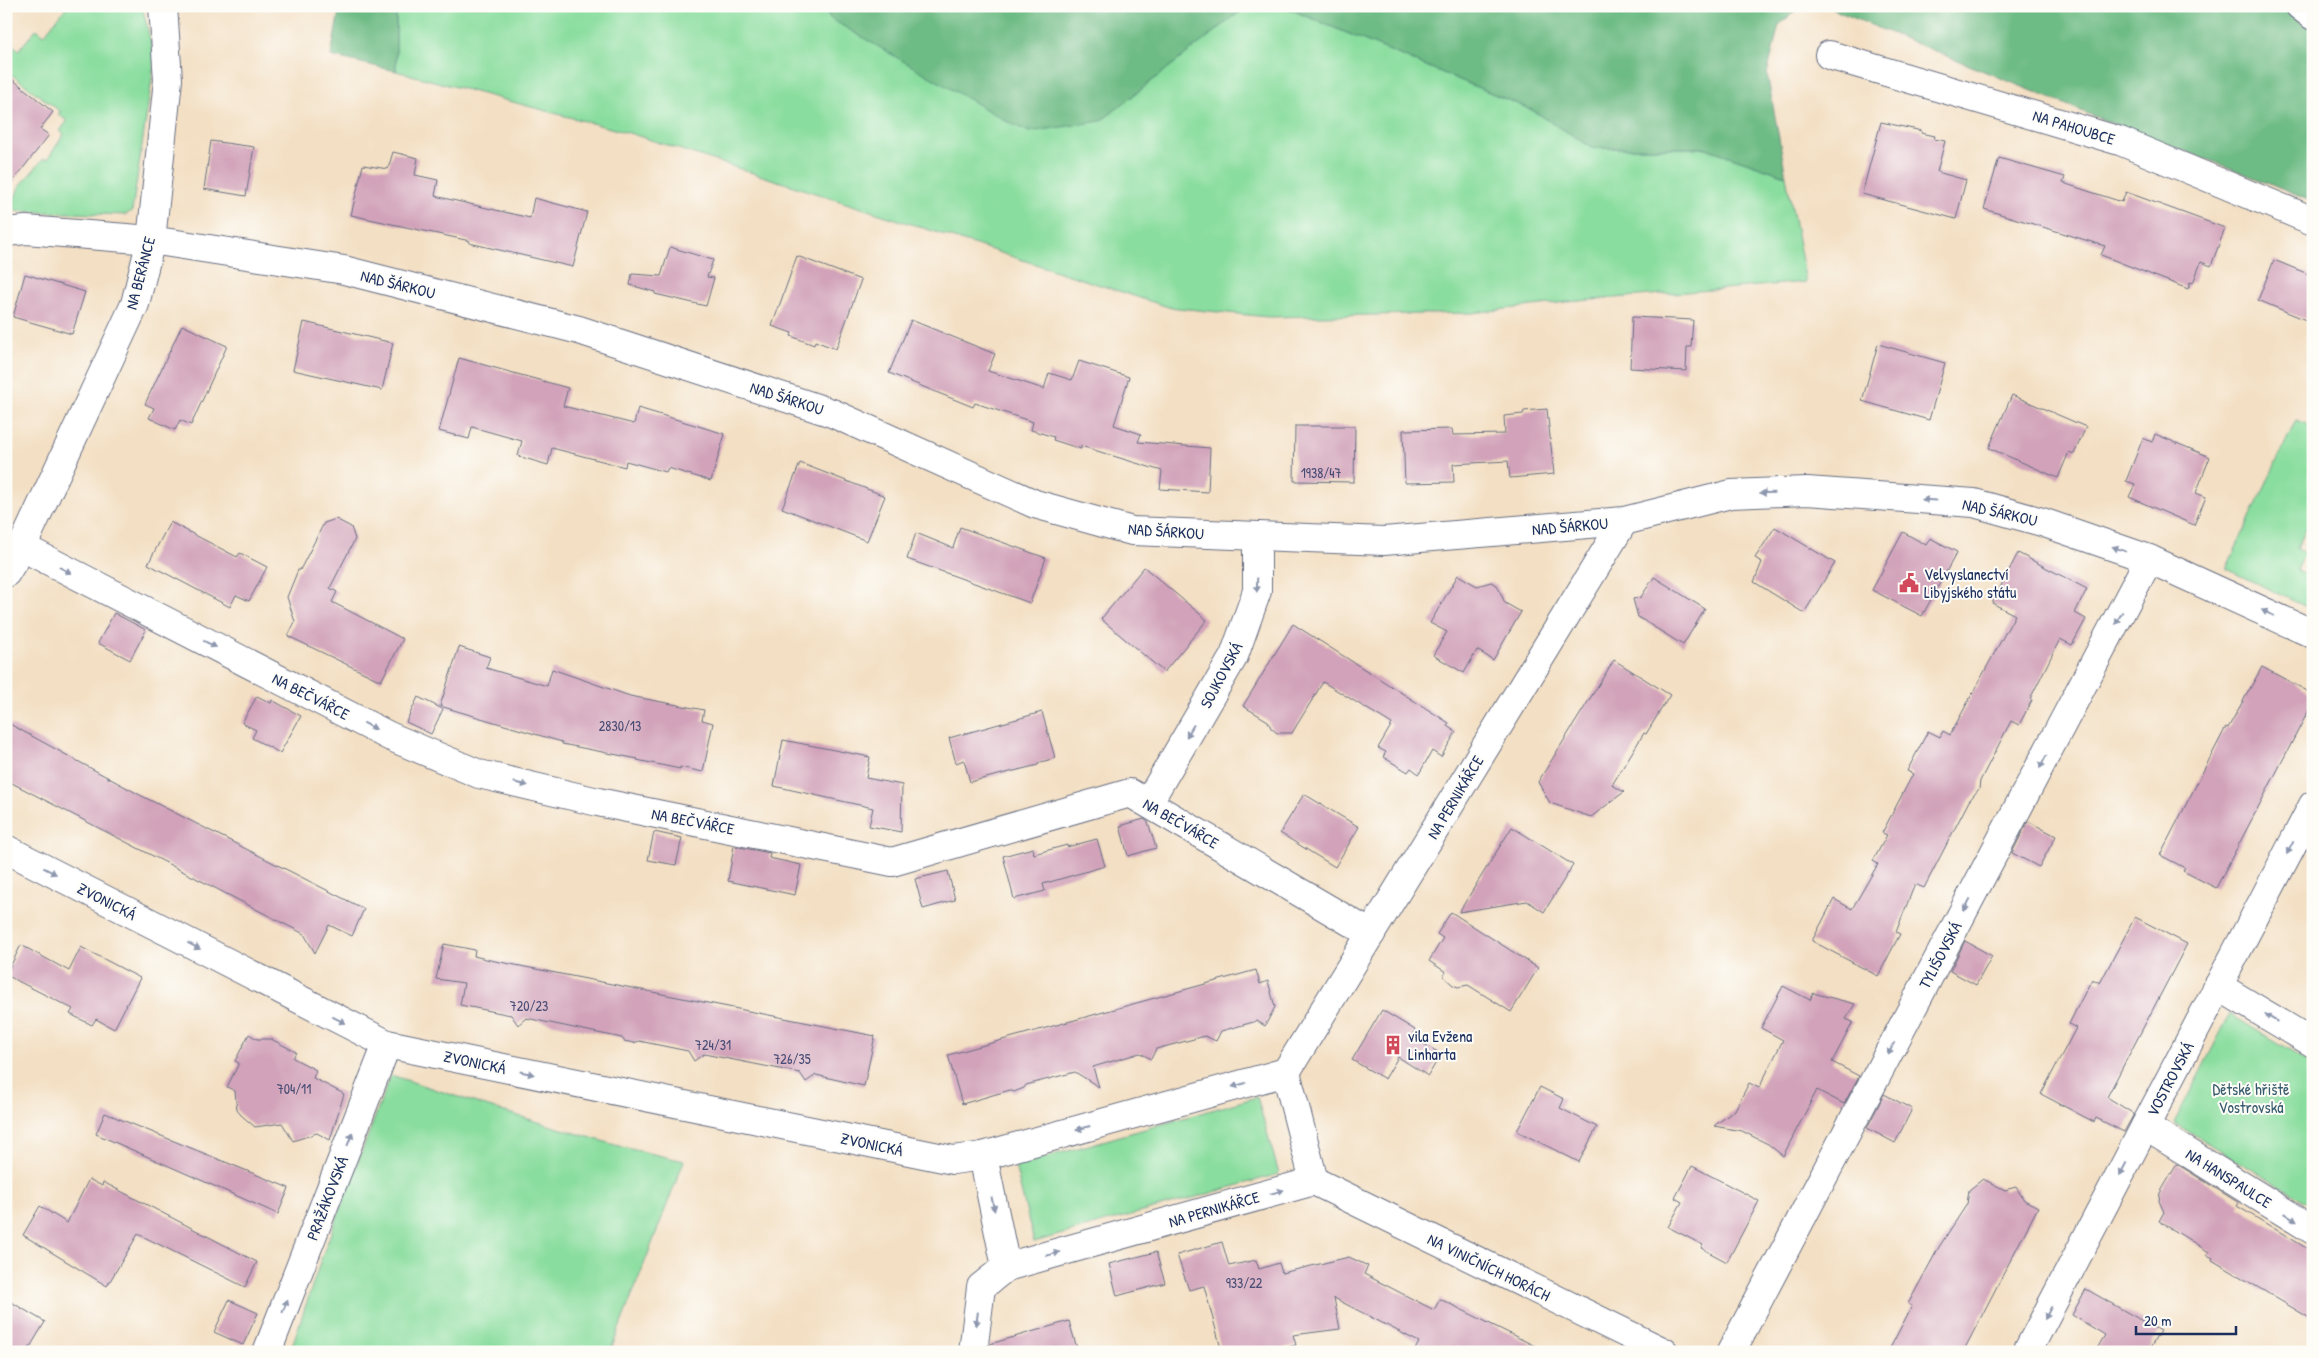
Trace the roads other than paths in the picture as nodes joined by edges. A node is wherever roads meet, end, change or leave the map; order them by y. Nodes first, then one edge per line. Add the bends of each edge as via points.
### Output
1 (163, 6) edge
2 (2300, 6) edge
3 (2313, 16) edge
4 (1828, 55) dead end
5 (2313, 221) edge
6 (6, 232) edge
7 (150, 240) junction
8 (1624, 521) junction
9 (1257, 536) junction
10 (22, 547) junction
11 (2149, 559) junction
12 (6, 573) edge
13 (2313, 634) edge
14 (1148, 803) junction
15 (2313, 805) edge
16 (6, 849) edge
17 (1371, 934) junction
18 (2218, 986) junction
19 (2313, 1043) edge
20 (387, 1044) junction
21 (1286, 1072) junction
22 (2145, 1126) junction
23 (983, 1156) junction
24 (1314, 1181) junction
25 (2313, 1230) edge
26 (1006, 1267) junction
27 (267, 1352) edge
28 (973, 1352) edge
29 (1664, 1352) edge
30 (1732, 1352) edge
31 (2027, 1352) edge

1 - 7 street, NA BERÁNCE via 168,80
2 - 3 street
4 - 5 street, NA PAHOUBCE via 2120,141
6 - 7 street, NAD ŠÁRKOU via 26,230
7 - 9 street, NAD ŠÁRKOU via 344,270 580,330 832,413 1035,504 1132,531
7 - 10 street, NA BERÁNCE via 135,304
8 - 9 street, NAD ŠÁRKOU via 1384,541
11 -> 8 street, NAD ŠÁRKOU via 2042,522 1964,502 1807,491 1731,494
8 - 17 street, NA PERNIKÁŘCE
9 -> 14 street, SOJKOVSKÁ via 1257,591 1234,656
10 - 12 street, NA BERÁNCE
10 -> 14 street, NA BEČVÁŘCE via 389,736 479,774 598,802 892,862 1130,793
13 -> 11 street, NAD ŠÁRKOU
11 -> 30 street, TYLIŠOVSKÁ
14 - 17 street, NA BEČVÁŘCE
15 -> 18 street, VOSTROVSKÁ
16 -> 20 street, ZVONICKÁ
17 - 21 street, NA PERNIKÁŘCE
19 -> 18 street
18 - 22 street, VOSTROVSKÁ
20 -> 23 street, ZVONICKÁ via 953,1160
27 -> 20 street, PRAŽÁKOVSKÁ
21 -> 23 street
21 - 24 street
22 -> 25 street, NA HANSPAULCE
22 -> 31 street, VOSTROVSKÁ
23 -> 26 street
26 -> 24 street, NA PERNIKÁŘCE
24 - 29 street, NA VINIČNÍCH HORÁCH
26 -> 28 street, NA PERNIKÁŘCE via 981,1287

